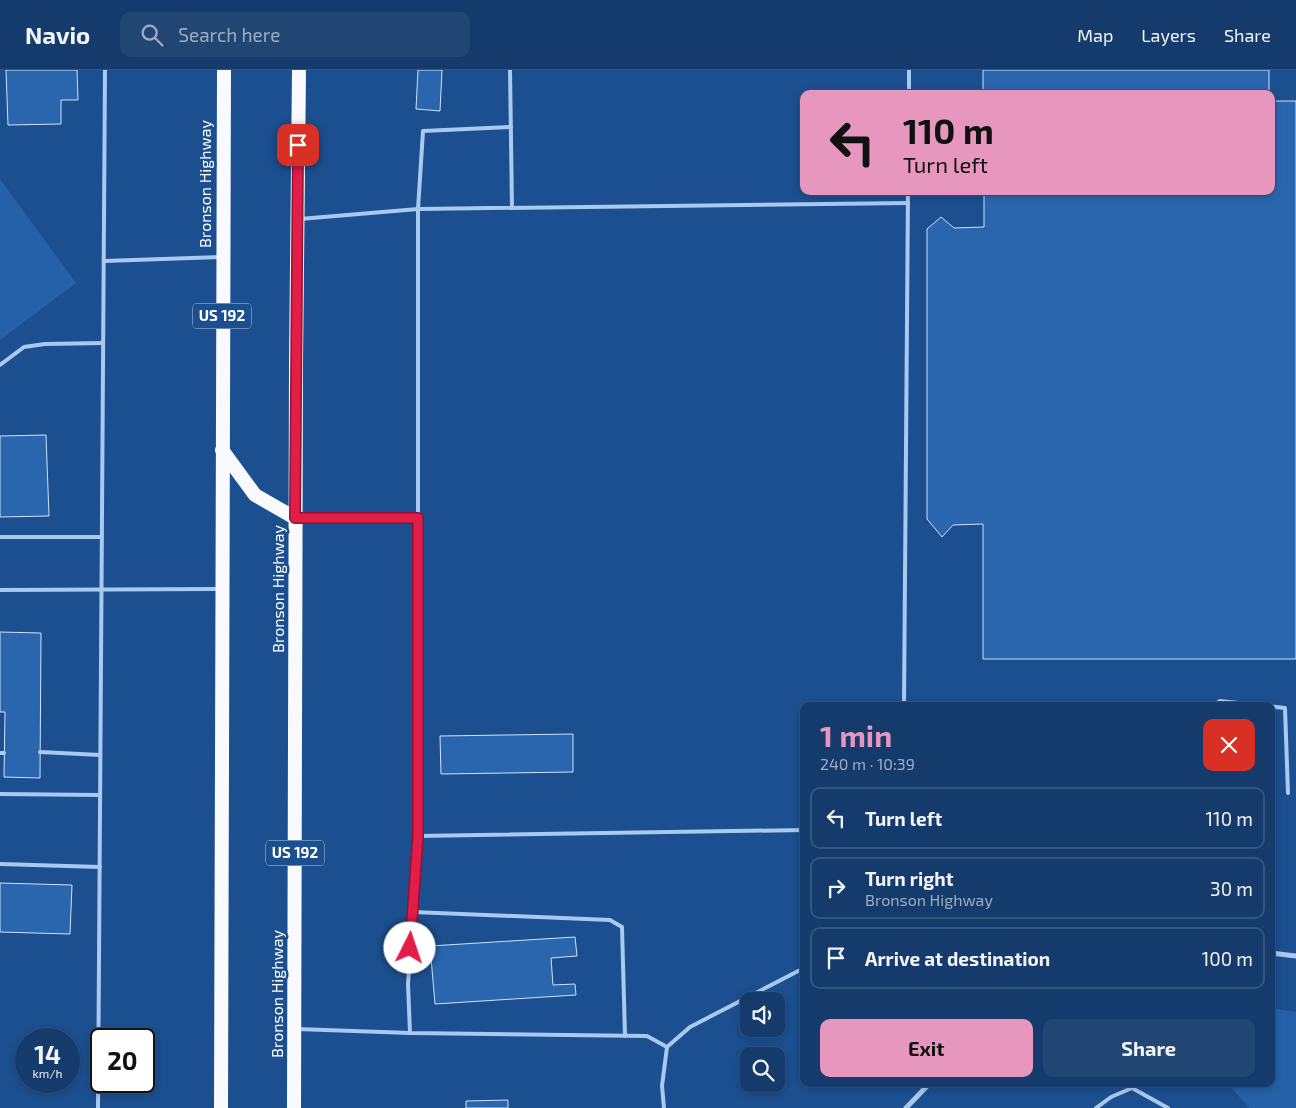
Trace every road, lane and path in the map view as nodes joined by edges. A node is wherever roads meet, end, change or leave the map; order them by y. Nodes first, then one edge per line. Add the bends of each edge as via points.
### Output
1 (105, 70) edge
2 (224, 70) edge
3 (299, 70) edge
4 (510, 70) edge
5 (909, 70) edge
6 (909, 90) edge
7 (511, 127) junction
8 (908, 195) edge
9 (908, 203) junction
10 (512, 208) junction
11 (418, 209) junction
12 (298, 219) junction
13 (222, 257) junction
14 (104, 261) junction
15 (103, 343) junction
16 (0, 365) edge
17 (222, 450) junction
18 (295, 518) junction
19 (418, 518) junction
20 (0, 537) edge
21 (101, 537) junction
22 (221, 589) junction
23 (0, 590) edge
24 (100, 590) junction
25 (904, 702) edge
26 (1275, 707) edge
27 (40, 752) dead end
28 (100, 756) junction
29 (1288, 793) dead end
30 (0, 794) edge
31 (100, 795) junction
32 (800, 830) edge
33 (418, 836) junction
34 (0, 864) edge
35 (100, 867) junction
36 (413, 912) junction
37 (1275, 953) edge
38 (1296, 956) edge
39 (800, 970) edge
40 (294, 1028) junction
41 (410, 1033) junction
42 (625, 1036) junction
43 (667, 1046) junction
44 (926, 1087) edge
45 (1129, 1087) edge
46 (1133, 1087) edge
47 (98, 1108) edge
48 (221, 1108) edge
49 (294, 1108) edge
50 (664, 1108) edge
51 (906, 1108) edge
52 (1096, 1108) edge
53 (1168, 1108) edge

1 - 14 lane
2 - 13 highway, Bronson Highway / US 192
3 - 12 highway, Bronson Highway / US 192
4 - 7 lane
5 - 6 lane
7 - 10 lane
7 - 11 lane via 423,131
8 - 9 lane
9 - 10 lane
9 - 25 lane
10 - 11 lane
11 - 12 lane
11 - 19 lane
12 - 18 highway, Bronson Highway / US 192
13 - 14 lane
13 - 17 highway, Bronson Highway / US 192
14 - 15 lane
15 - 16 lane via 24,347
15 - 21 lane
17 - 18 highway via 255,495
17 - 22 highway, Bronson Highway / US 192
18 - 19 lane
18 - 40 highway, Bronson Highway / US 192
19 - 33 lane
20 - 21 lane
21 - 24 lane
22 - 24 lane
22 - 48 highway, Bronson Highway / US 192
23 - 24 lane
24 - 28 lane
26 - 29 lane via 1284,708
27 - 28 lane
28 - 31 lane
30 - 31 lane
31 - 35 lane
32 - 33 lane
33 - 36 lane
34 - 35 lane
35 - 47 lane
36 - 41 lane via 408,984
36 - 42 lane via 610,920 622,926
37 - 38 street
39 - 43 lane via 690,1027
40 - 41 lane
40 - 49 highway, Bronson Highway / US 192
41 - 42 lane
42 - 43 lane via 647,1036
43 - 50 lane via 662,1086
44 - 51 street
45 - 52 lane
46 - 53 lane

